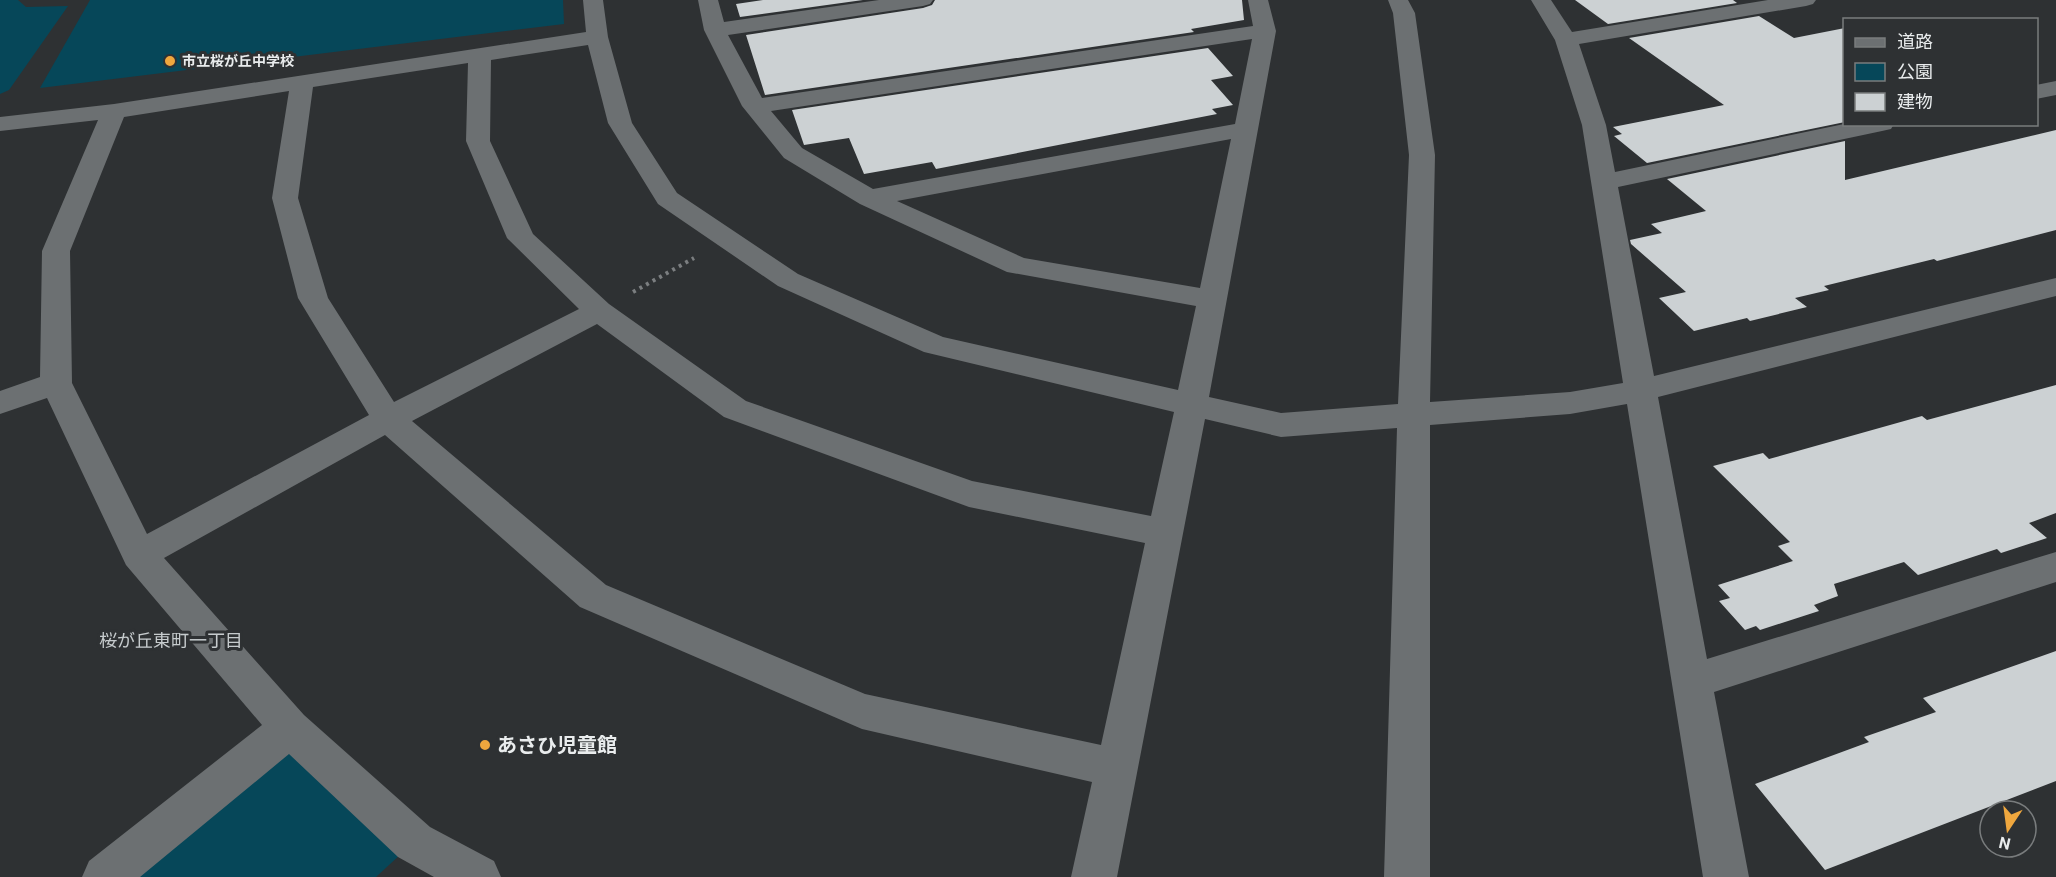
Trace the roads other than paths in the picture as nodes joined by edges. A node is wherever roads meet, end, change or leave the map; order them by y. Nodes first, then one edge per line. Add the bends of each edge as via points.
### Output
1 (593, 0) edge
2 (708, 0) edge
3 (923, 0) edge
4 (1258, 0) edge
5 (1398, 0) edge
6 (1541, 0) edge
7 (1806, 0) edge
8 (715, 30) junction
9 (1265, 32) junction
10 (597, 37) junction
11 (1566, 40) junction
12 (480, 55) junction
13 (302, 82) junction
14 (2056, 88) edge
15 (2038, 92) edge
16 (754, 106) junction
17 (114, 111) junction
18 (0, 124) edge
19 (1872, 126) edge
20 (1246, 129) junction
21 (1604, 182) junction
22 (869, 198) junction
23 (2056, 287) edge
24 (1212, 299) junction
25 (598, 311) junction
26 (56, 383) junction
27 (1639, 391) junction
28 (0, 403) edge
29 (1191, 406) junction
30 (1414, 413) junction
31 (388, 419) junction
32 (1165, 533) junction
33 (139, 555) junction
34 (2056, 567) edge
35 (1691, 682) junction
36 (290, 728) junction
37 (1117, 768) junction
38 (105, 877) edge
39 (478, 877) edge
40 (1094, 877) edge
41 (1407, 877) edge
42 (1726, 877) edge

1 - 10 street
2 - 8 street
3 - 8 street
4 - 9 street
5 - 30 street via 1404,13 1422,155
6 - 11 street
7 - 11 street
8 - 16 street
9 - 16 street
9 - 20 street
10 - 12 street
10 - 29 street via 621,123 667,198 788,280 934,345
11 - 21 street via 1594,125
12 - 13 street
12 - 25 street via 478,141 521,238
13 - 17 street
13 - 31 street via 285,198 313,298
14 - 15 street
16 - 22 street via 793,153
17 - 18 street
17 - 26 street via 57,251
19 - 21 street
20 - 22 street
20 - 24 street
21 - 27 street
22 - 24 street via 1017,266
23 - 27 street
24 - 29 street
25 - 31 street
25 - 32 street via 735,409 969,494
26 - 28 street
26 - 33 street
27 - 30 street via 1570,403
27 - 35 street
29 - 30 street via 1281,425
29 - 32 street
30 - 41 street
31 - 33 street
31 - 37 street via 592,596 862,711
32 - 37 street
33 - 36 street
34 - 35 street
35 - 42 street
36 - 38 street
36 - 39 street via 414,842
37 - 40 street

